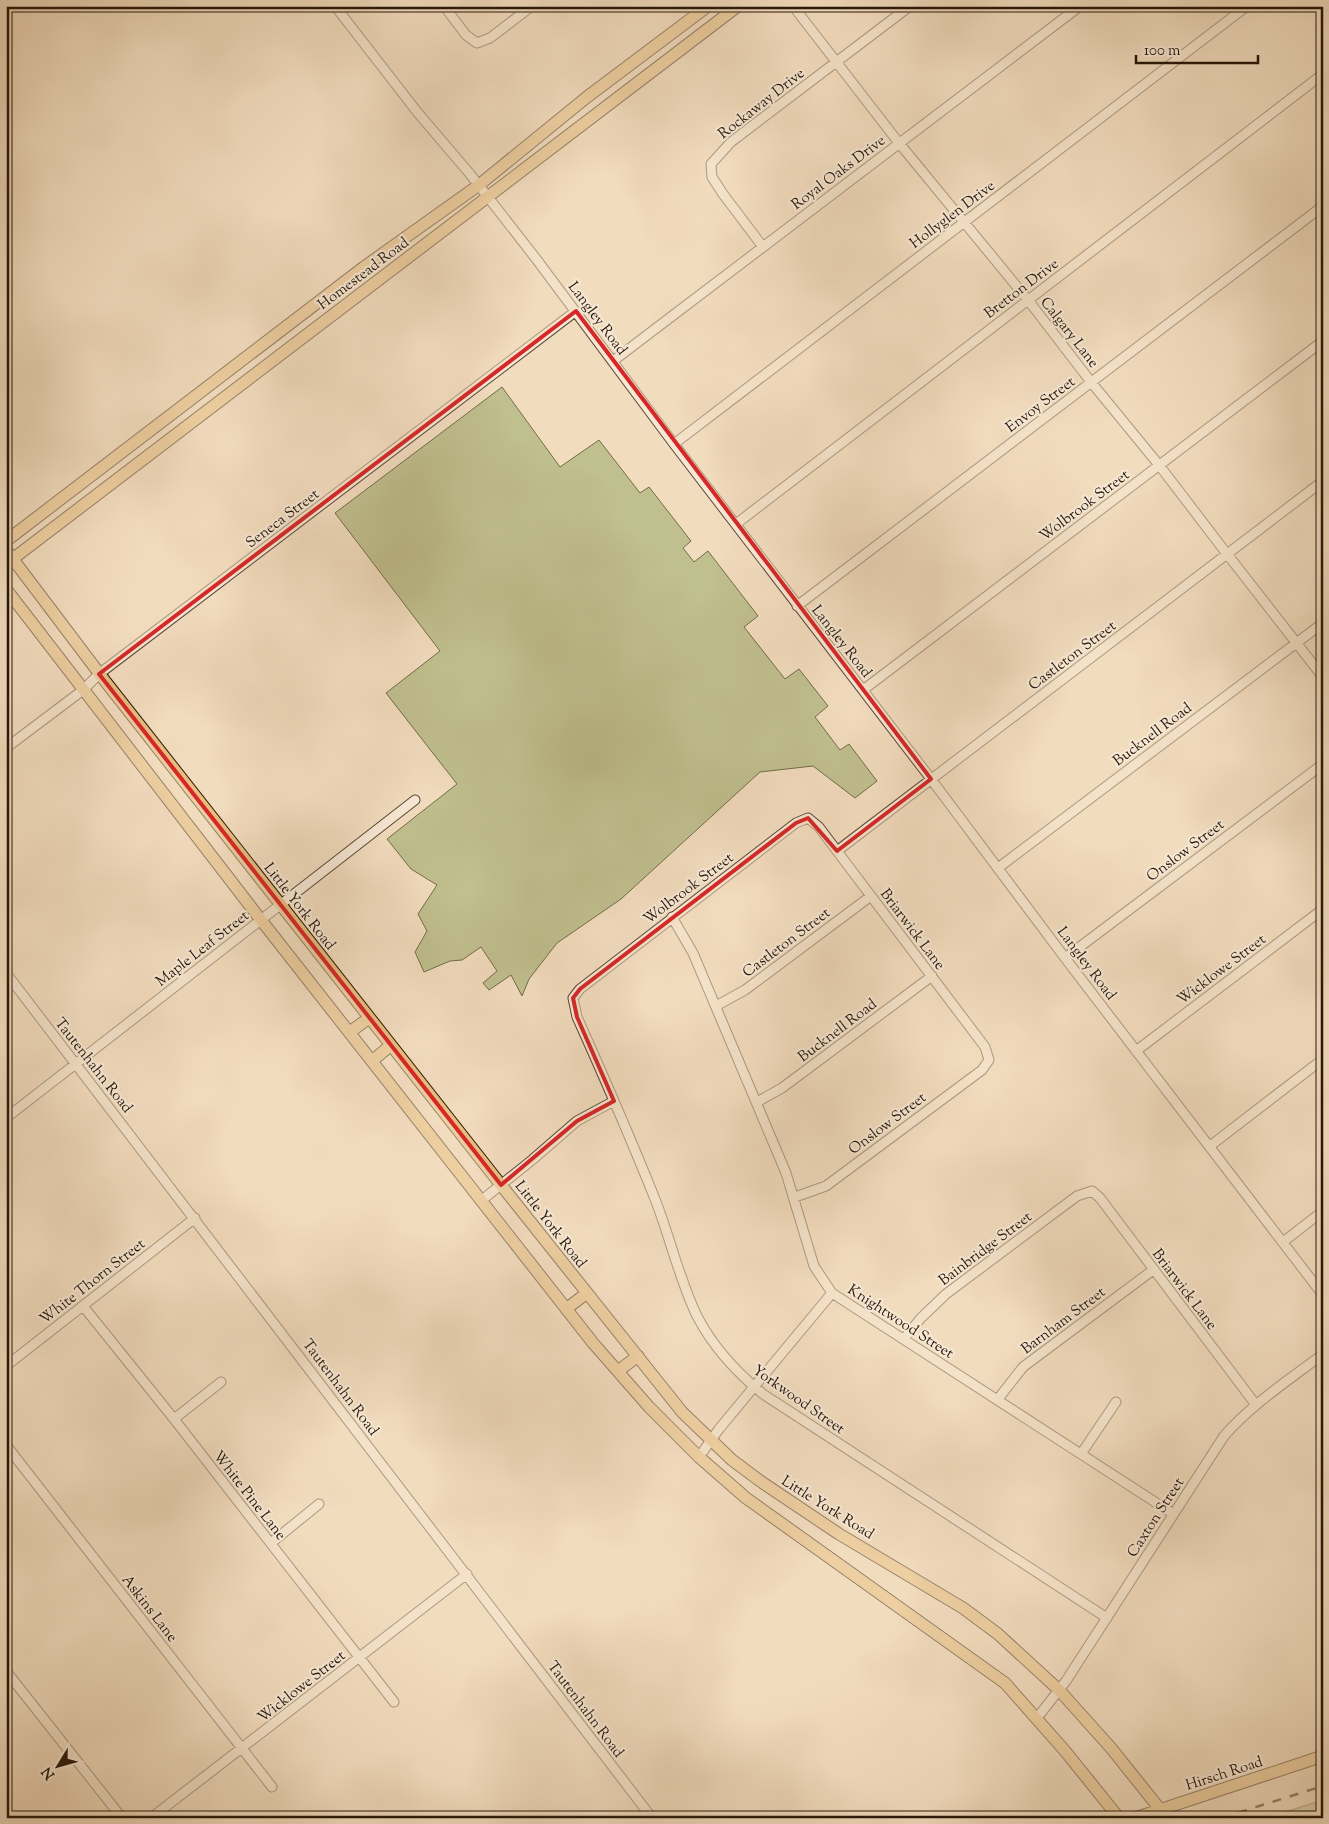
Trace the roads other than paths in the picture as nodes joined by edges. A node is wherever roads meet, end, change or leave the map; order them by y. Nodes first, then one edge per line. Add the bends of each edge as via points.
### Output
1 (335, 6) edge
2 (444, 6) edge
3 (532, 6) edge
4 (708, 6) edge
5 (738, 6) edge
6 (792, 6) edge
7 (910, 6) edge
8 (1080, 6) edge
9 (1247, 6) edge
10 (653, 47) junction
11 (665, 62) junction
12 (835, 63) junction
13 (1323, 74) edge
14 (587, 97) junction
15 (598, 113) junction
16 (899, 143) junction
17 (478, 185) junction
18 (488, 197) junction
19 (1323, 206) edge
20 (964, 222) junction
21 (763, 247) junction
22 (364, 267) junction
23 (377, 281) junction
24 (1028, 300) junction
25 (576, 311) junction
26 (1323, 341) edge
27 (613, 361) junction
28 (1091, 382) junction
29 (137, 442) junction
30 (674, 444) junction
31 (148, 456) junction
32 (1159, 465) junction
33 (1323, 481) edge
34 (736, 524) junction
35 (6, 541) edge
36 (6, 550) edge
37 (1226, 554) junction
38 (10, 562) edge
39 (6, 589) edge
40 (797, 606) junction
41 (1323, 623) edge
42 (1296, 643) junction
43 (99, 674) junction
44 (1323, 677) edge
45 (83, 690) junction
46 (863, 690) junction
47 (6, 748) edge
48 (1323, 764) edge
49 (931, 779) junction
50 (415, 800) dead end
51 (808, 818) joint
52 (837, 851) junction
53 (998, 868) junction
54 (871, 896) junction
55 (281, 906) junction
56 (1323, 909) edge
57 (672, 917) junction
58 (261, 920) junction
59 (1065, 958) junction
60 (6, 973) edge
61 (932, 976) junction
62 (587, 983) joint
63 (716, 1006) junction
64 (369, 1018) junction
65 (350, 1032) junction
66 (391, 1046) junction
67 (1136, 1051) junction
68 (1323, 1059) edge
69 (989, 1060) joint
70 (372, 1061) junction
71 (76, 1064) junction
72 (614, 1101) junction
73 (756, 1102) junction
74 (6, 1118) edge
75 (1210, 1146) junction
76 (501, 1185) junction
77 (1092, 1191) joint
78 (795, 1197) junction
79 (482, 1200) junction
80 (1323, 1211) edge
81 (195, 1218) junction
82 (1283, 1242) junction
83 (1153, 1270) junction
84 (832, 1292) junction
85 (587, 1293) junction
86 (1323, 1295) edge
87 (83, 1306) junction
88 (566, 1309) junction
89 (904, 1339) junction
90 (1323, 1354) edge
91 (638, 1356) junction
92 (6, 1366) edge
93 (618, 1372) junction
94 (221, 1382) dead end
95 (754, 1387) junction
96 (998, 1399) junction
97 (1116, 1402) dead end
98 (1256, 1405) junction
99 (174, 1419) junction
100 (710, 1439) junction
101 (6, 1445) edge
102 (1081, 1454) junction
103 (699, 1457) junction
104 (319, 1504) dead end
105 (1172, 1514) junction
106 (270, 1543) junction
107 (466, 1574) junction
108 (1107, 1618) junction
109 (359, 1657) junction
110 (6, 1671) edge
111 (1059, 1690) junction
112 (394, 1702) dead end
113 (1037, 1718) junction
114 (242, 1749) junction
115 (1323, 1756) edge
116 (272, 1787) dead end
117 (1164, 1814) edge
118 (122, 1818) edge
119 (152, 1818) edge
120 (652, 1818) edge
121 (1119, 1818) edge
122 (1135, 1818) edge

1 - 17 street, Langley Road
2 - 3 street via 466,35 477,43 490,38
4 - 10 main road, Homestead Road
5 - 11 main road, Homestead Road
6 - 12 street, Calgary Lane
7 - 12 street, Rockaway Drive
8 - 16 street, Royal Oaks Drive
9 - 20 street, Hollyglen Drive
10 - 11 main road
10 - 14 main road, Homestead Road
11 - 15 main road, Homestead Road
12 - 16 street, Calgary Lane
12 - 21 street, Rockaway Drive via 731,142 711,164 712,177
13 - 24 street, Bretton Drive
14 - 15 main road
14 - 17 main road, Homestead Road
15 - 18 main road, Homestead Road
16 - 20 street, Calgary Lane
16 - 21 street, Royal Oaks Drive
17 - 18 street, Langley Road
17 - 22 main road, Homestead Road
18 - 23 main road, Homestead Road
18 - 25 street, Langley Road
19 - 28 street, Envoy Street
20 - 24 street, Calgary Lane
20 - 30 street, Hollyglen Drive
21 - 27 street, Royal Oaks Drive
22 - 23 main road
22 - 29 main road, Homestead Road
23 - 31 main road, Homestead Road
24 - 28 street, Calgary Lane
24 - 34 street, Bretton Drive
25 - 27 street, Langley Road
25 - 43 street, Seneca Street
26 - 32 street, Wolbrook Street
27 - 30 street, Langley Road
28 - 32 street, Calgary Lane
28 - 40 street, Envoy Street
29 - 31 main road
29 - 35 main road, Homestead Road
30 - 34 street, Langley Road
31 - 38 main road, Homestead Road
32 - 37 street, Calgary Lane
32 - 46 street, Wolbrook Street
33 - 37 street, Castleton Street
34 - 40 street, Langley Road
36 - 38 main road, Little York Road
37 - 42 street, Calgary Lane
37 - 49 street, Castleton Street
38 - 43 main road, Little York Road
39 - 45 main road
40 - 46 street, Langley Road
41 - 42 street, Bucknell Road
42 - 44 street, Calgary Lane
42 - 53 street, Bucknell Road
43 - 45 street, Seneca Street
43 - 55 main road, Little York Road
45 - 47 street, Seneca Street
45 - 58 main road
46 - 49 street, Langley Road
48 - 59 street, Onslow Street
49 - 52 street, Castleton Street
49 - 53 street, Langley Road
50 - 55 street, Maple Leaf Street
51 - 52 street, Briarwick Lane
51 - 57 street, Wolbrook Street via 796,823
52 - 54 street, Briarwick Lane
53 - 59 street, Langley Road
54 - 61 street, Briarwick Lane
54 - 63 street, Castleton Street via 745,990
55 - 58 street, Maple Leaf Street
55 - 64 main road, Little York Road
56 - 67 street, Wicklowe Street
57 - 62 street, Wolbrook Street
57 - 63 street, Knightwood Street
58 - 65 main road
58 - 71 street, Maple Leaf Street
59 - 67 street, Langley Road
60 - 71 street, Tautenhahn Road
61 - 69 street, Briarwick Lane via 985,1047
61 - 73 street, Bucknell Road via 782,1088
62 - 72 street, Yorkwood Street via 573,998
63 - 73 street, Knightwood Street
64 - 65 main road
64 - 66 main road, Little York Road
65 - 70 main road
66 - 70 main road
66 - 76 main road, Little York Road
67 - 75 street, Langley Road
68 - 75 street
69 - 78 street, Onslow Street via 982,1070 826,1186
70 - 79 main road
71 - 74 street, Maple Leaf Street
71 - 81 street, Tautenhahn Road
72 - 76 street via 576,1122
72 - 95 street, Yorkwood Street via 667,1229 697,1316 721,1354
73 - 78 street, Knightwood Street
75 - 82 street, Langley Road
76 - 79 street
76 - 85 main road, Little York Road
77 - 83 street, Briarwick Lane
77 - 89 street, Bainbridge Street via 1077,1196 946,1294
78 - 84 street, Knightwood Street via 814,1266
79 - 88 main road
80 - 82 street
81 - 87 street, White Thorn Street
81 - 107 street, Tautenhahn Road
82 - 86 street, Langley Road
83 - 96 street, Barnham Street via 1023,1367
83 - 98 street, Briarwick Lane
84 - 89 street, Knightwood Street
84 - 95 street
85 - 88 main road
85 - 91 main road, Little York Road
87 - 92 street, White Thorn Street
87 - 99 street, White Pine Lane
88 - 93 main road
89 - 96 street, Knightwood Street
90 - 98 street, Caxton Street
91 - 93 main road
91 - 100 main road, Little York Road via 682,1412
93 - 103 main road
94 - 99 street
95 - 100 street
95 - 108 street, Yorkwood Street
96 - 102 street, Knightwood Street
97 - 102 street
98 - 105 street, Caxton Street via 1224,1436
99 - 106 street, White Pine Lane
100 - 103 street
100 - 111 main road, Little York Road via 763,1484 963,1608 998,1634
101 - 114 street, Askins Lane
102 - 105 street, Knightwood Street
103 - 113 main road via 746,1498 1004,1683
104 - 106 street
105 - 108 street, Caxton Street
106 - 109 street, White Pine Lane
107 - 109 street, Wicklowe Street
107 - 120 street, Tautenhahn Road
108 - 111 street, Caxton Street
109 - 112 street, White Pine Lane
109 - 114 street, Wicklowe Street
110 - 118 street
111 - 113 street, Caxton Street
111 - 117 main road, Little York Road
113 - 121 main road
114 - 116 street, Askins Lane
114 - 119 street, Wicklowe Street
115 - 117 main road, Hirsch Road
117 - 122 main road, Hirsch Road

